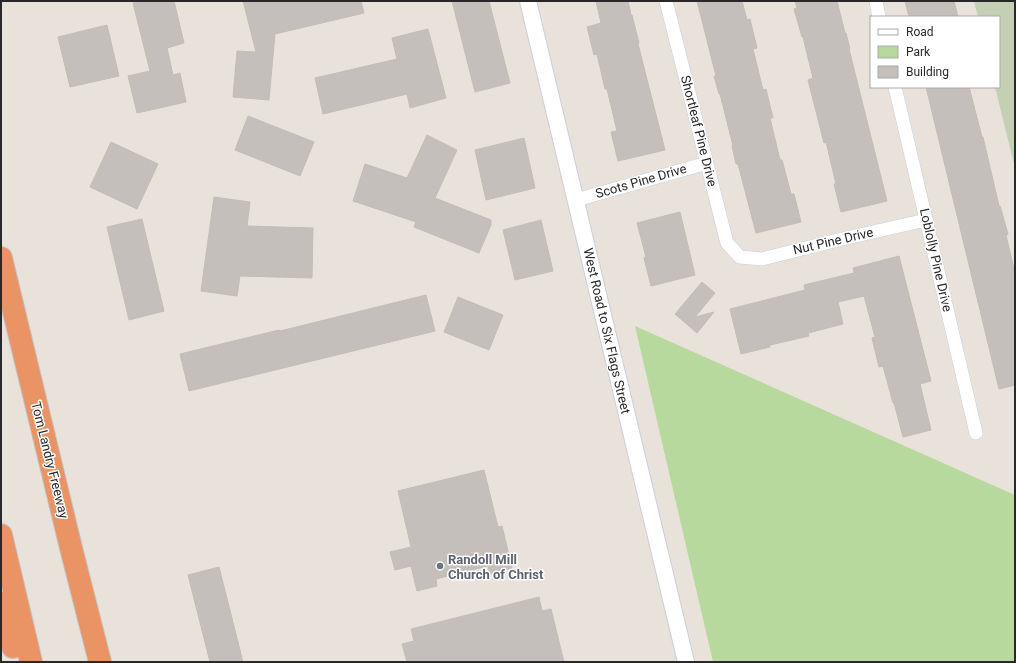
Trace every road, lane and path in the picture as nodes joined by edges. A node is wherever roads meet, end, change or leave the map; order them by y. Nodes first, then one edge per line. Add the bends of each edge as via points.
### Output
1 (528, 1) edge
2 (666, 1) edge
3 (876, 1) edge
4 (879, 16) edge
5 (896, 88) edge
6 (707, 163) junction
7 (576, 200) junction
8 (926, 220) junction
9 (740, 257) joint
10 (2, 260) edge
11 (976, 433) dead end
12 (1, 535) edge
13 (1, 603) edge
14 (17, 662) edge
15 (31, 662) edge
16 (100, 662) edge
17 (686, 662) edge

1 - 7 street, West Road to Six Flags Street
2 - 6 street, Shortleaf Pine Drive
3 - 4 street
5 - 8 street, Loblolly Pine Drive
6 - 7 street, Scots Pine Drive
6 - 9 street, Shortleaf Pine Drive via 727,243
7 - 17 street, West Road to Six Flags Street
8 - 9 street, Nut Pine Drive via 762,259
8 - 11 street, Loblolly Pine Drive
10 - 16 highway, Tom Landry Freeway
12 - 15 highway
13 - 14 highway

